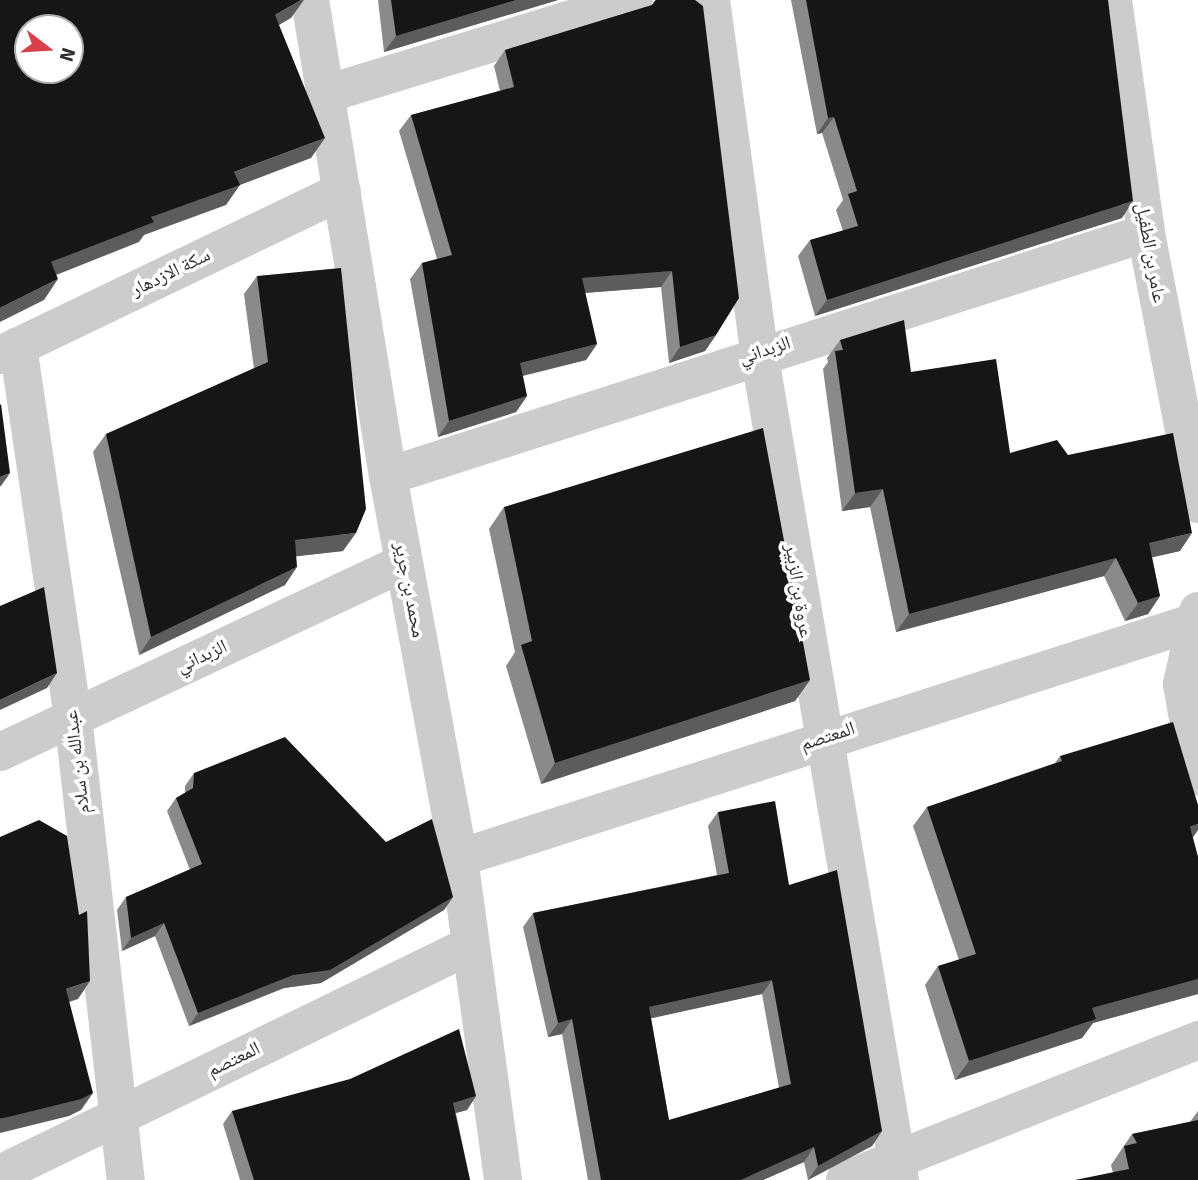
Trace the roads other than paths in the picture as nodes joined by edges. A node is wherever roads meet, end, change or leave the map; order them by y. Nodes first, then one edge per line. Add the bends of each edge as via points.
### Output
1 (310, 0) edge
2 (634, 0) edge
3 (711, 0) edge
4 (1113, 0) edge
5 (326, 94) junction
6 (342, 191) junction
7 (1146, 233) junction
8 (9, 350) edge
9 (760, 352) junction
10 (388, 476) junction
11 (1198, 504) edge
12 (404, 564) junction
13 (1197, 618) edge
14 (73, 717) junction
15 (822, 739) junction
16 (0, 752) edge
17 (1198, 777) edge
18 (460, 858) junction
19 (468, 946) junction
20 (1198, 1040) edge
21 (118, 1117) junction
22 (899, 1169) edge
23 (0, 1174) edge
24 (125, 1180) edge
25 (503, 1180) edge
26 (845, 1180) edge

1 - 5 street, محمد بن جرير
2 - 5 street
3 - 9 street, عروة بن الزبير
4 - 7 street, عامر بن الطفيل
5 - 6 street, محمد بن جرير
6 - 8 street, سكة الازدهار
6 - 10 street, محمد بن جرير
7 - 9 street, الزبداني
7 - 11 street, عامر بن الطفيل
8 - 14 street, عبدالله بن سلام
9 - 10 street, الزبداني
9 - 15 street, عروة بن الزبير
10 - 12 street, محمد بن جرير
12 - 14 street, الزبداني
12 - 18 street, محمد بن جرير
13 - 15 street, المعتصم
13 - 17 street via 1182,684
14 - 16 street, الزبداني
14 - 21 street, عبدالله بن سلام
15 - 18 street, المعتصم
15 - 22 street, عروة بن الزبير
18 - 19 street, محمد بن جرير
19 - 21 street, المعتصم
19 - 25 street, محمد بن جرير
20 - 22 street
21 - 23 street, المعتصم
21 - 24 street, عبدالله بن سلام
22 - 26 street

